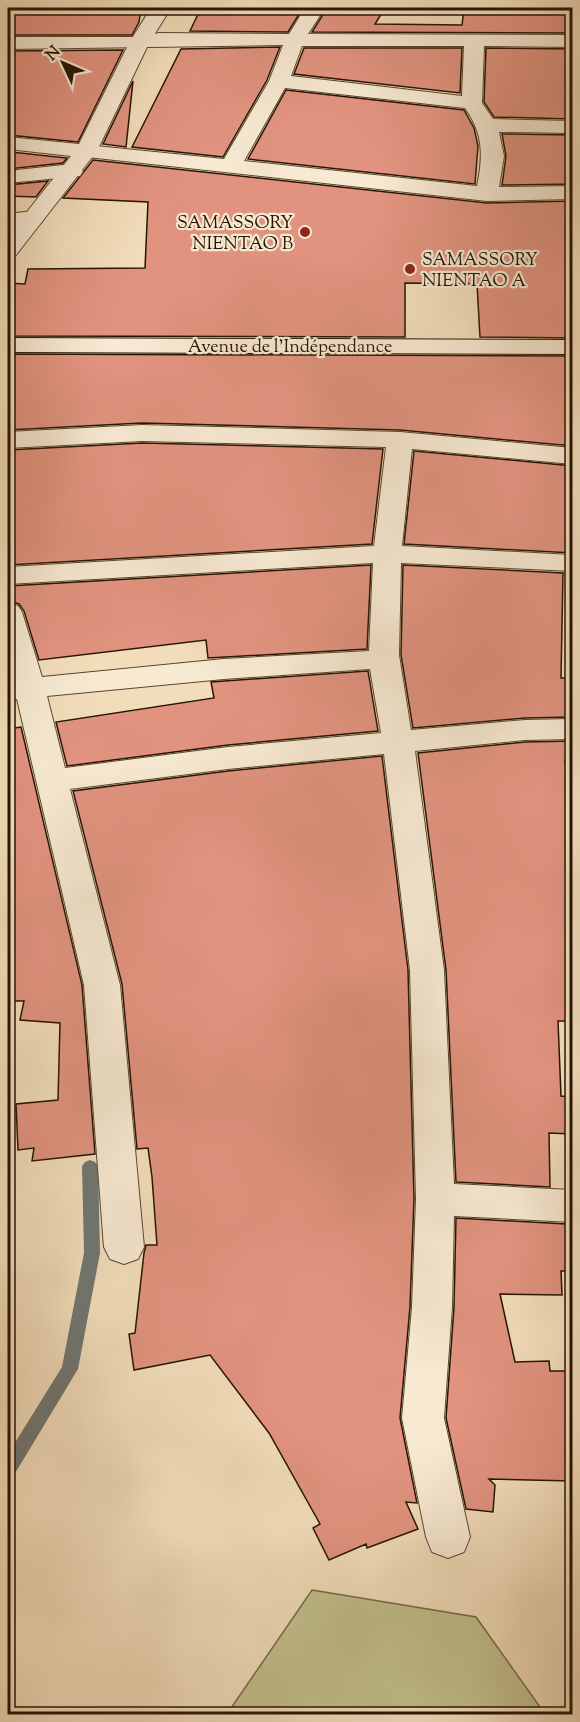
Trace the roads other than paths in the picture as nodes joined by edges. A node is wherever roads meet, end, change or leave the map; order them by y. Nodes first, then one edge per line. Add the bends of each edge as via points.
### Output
1 (161, 8) edge
2 (315, 8) edge
3 (295, 39) junction
4 (474, 40) junction
5 (573, 41) edge
6 (8, 43) edge
7 (140, 43) junction
8 (279, 81) junction
9 (472, 103) junction
10 (489, 125) junction
11 (573, 127) edge
12 (8, 143) edge
13 (86, 151) junction
14 (231, 166) junction
15 (72, 171) junction
16 (8, 177) edge
17 (573, 193) edge
18 (487, 194) junction
19 (33, 218) junction
20 (8, 221) edge
21 (8, 250) edge
22 (8, 345) edge
23 (573, 347) edge
24 (8, 440) edge
25 (399, 440) junction
26 (573, 456) edge
27 (388, 554) junction
28 (573, 563) edge
29 (8, 575) edge
30 (8, 612) edge
31 (385, 659) junction
32 (19, 689) edge
33 (573, 729) edge
34 (400, 743) junction
35 (53, 780) junction
36 (435, 1199) junction
37 (573, 1206) edge
38 (124, 1247) dead end
39 (448, 1537) dead end

1 - 7 street
2 - 3 street
3 - 4 street
3 - 7 street via 159,39
3 - 8 street
4 - 5 street
4 - 9 street
6 - 7 street
7 - 13 street
8 - 9 street
8 - 14 street
9 - 10 street
10 - 11 street
10 - 18 street via 494,159
12 - 13 street
13 - 14 street
13 - 15 street
14 - 18 street
15 - 16 street
15 - 19 street
17 - 18 street
19 - 20 street
19 - 21 street
22 - 23 street, Avenue de l'Indépendance
24 - 25 street via 142,433
25 - 26 street
25 - 27 street
27 - 28 street
27 - 29 street
27 - 31 street via 383,608
30 - 32 street
31 - 32 street via 224,669
31 - 34 street
32 - 35 street
33 - 34 street
34 - 35 street via 228,758
34 - 36 street via 427,970
35 - 38 street via 102,985
36 - 37 street
36 - 39 street via 423,1418

